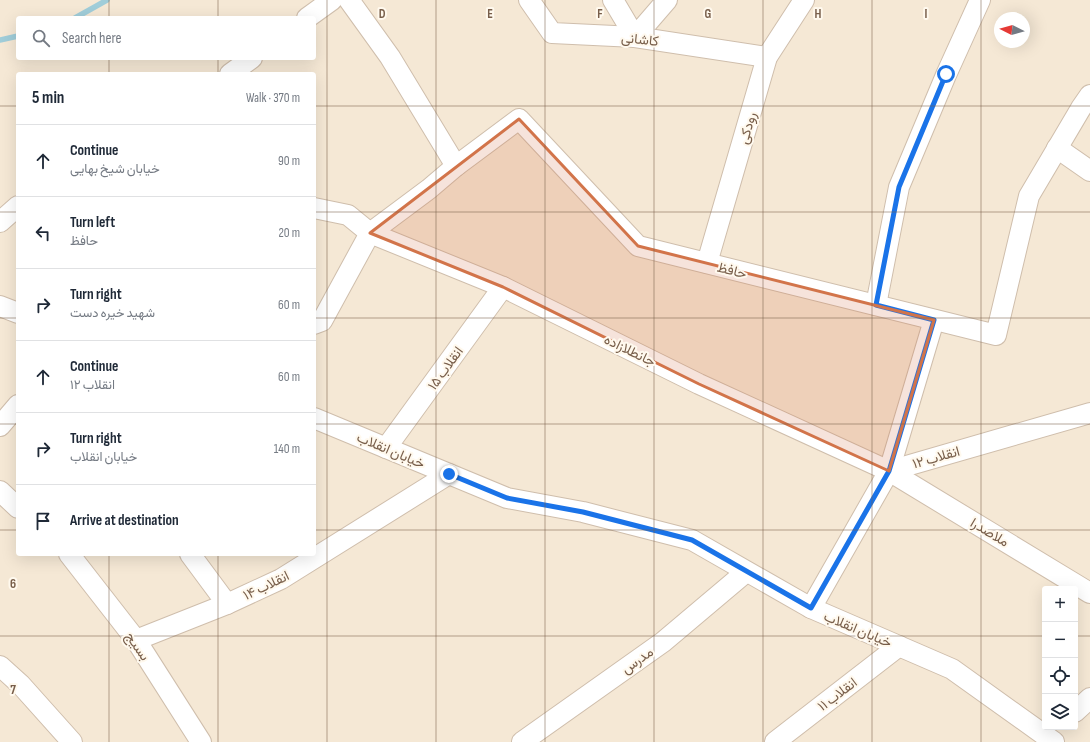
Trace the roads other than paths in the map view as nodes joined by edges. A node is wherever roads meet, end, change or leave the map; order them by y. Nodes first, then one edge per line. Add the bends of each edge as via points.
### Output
1 (332, 0) edge
2 (350, 0) edge
3 (529, 0) edge
4 (613, 0) edge
5 (667, 0) edge
6 (804, 0) edge
7 (980, 0) edge
8 (310, 16) edge
9 (635, 37) junction
10 (767, 57) junction
11 (249, 60) edge
12 (233, 72) edge
13 (1090, 95) edge
14 (1057, 148) junction
15 (456, 166) junction
16 (1090, 170) edge
17 (16, 208) edge
18 (316, 208) edge
19 (0, 222) edge
20 (370, 233) junction
21 (707, 263) junction
22 (503, 287) junction
23 (876, 305) junction
24 (0, 306) edge
25 (16, 312) edge
26 (934, 320) junction
27 (316, 323) edge
28 (16, 407) edge
29 (1090, 413) edge
30 (316, 419) edge
31 (0, 426) edge
32 (386, 448) junction
33 (889, 471) junction
34 (449, 474) junction
35 (0, 491) edge
36 (16, 506) edge
37 (71, 556) edge
38 (191, 556) edge
39 (746, 572) junction
40 (1090, 593) edge
41 (227, 604) junction
42 (811, 608) junction
43 (136, 640) junction
44 (899, 646) junction
45 (0, 666) edge
46 (1090, 698) edge
47 (1078, 709) edge
48 (1051, 737) edge
49 (72, 742) edge
50 (201, 742) edge
51 (522, 742) edge
52 (775, 742) edge

1 - 8 street
2 - 15 street via 390,57
3 - 9 street, کاشانی via 552,33
4 - 9 street
5 - 9 street
6 - 10 street, رودکی
7 - 23 street via 899,187
9 - 10 street, کاشانی
10 - 21 street, رودکی
11 - 12 street
13 - 14 street
14 - 16 street
14 - 26 street, حافظ via 1029,196 996,335
15 - 20 street
15 - 21 street, حافظ via 519,119 638,246
17 - 19 street
18 - 20 street, جانطلازاده via 348,215
20 - 22 street, جانطلازاده
20 - 27 street via 322,321
21 - 23 street, حافظ
22 - 32 street, انقلاب ۱۵
22 - 33 street, جانطلازاده via 699,384
23 - 26 street, حافظ
24 - 25 street
26 - 33 street
28 - 31 street
29 - 33 street, انقلاب ۱۲
30 - 32 street, خیابان انقلاب
32 - 34 street, خیابان انقلاب
33 - 40 street, ملاصدرا
33 - 42 street
34 - 39 street, خیابان انقلاب via 507,498 583,512 692,540
34 - 41 street, انقلاب ۱۴ via 281,579
35 - 36 street
37 - 43 street, بسیج
38 - 41 street
39 - 42 street, خیابان انقلاب
39 - 51 street, مدرس via 663,642
41 - 43 street, انقلاب ۱۴
42 - 44 street, خیابان انقلاب
43 - 50 street, بسیج
44 - 48 street, خیابان انقلاب via 952,669
44 - 52 street, انقلاب ۱۱
45 - 49 street via 21,685
46 - 47 street

